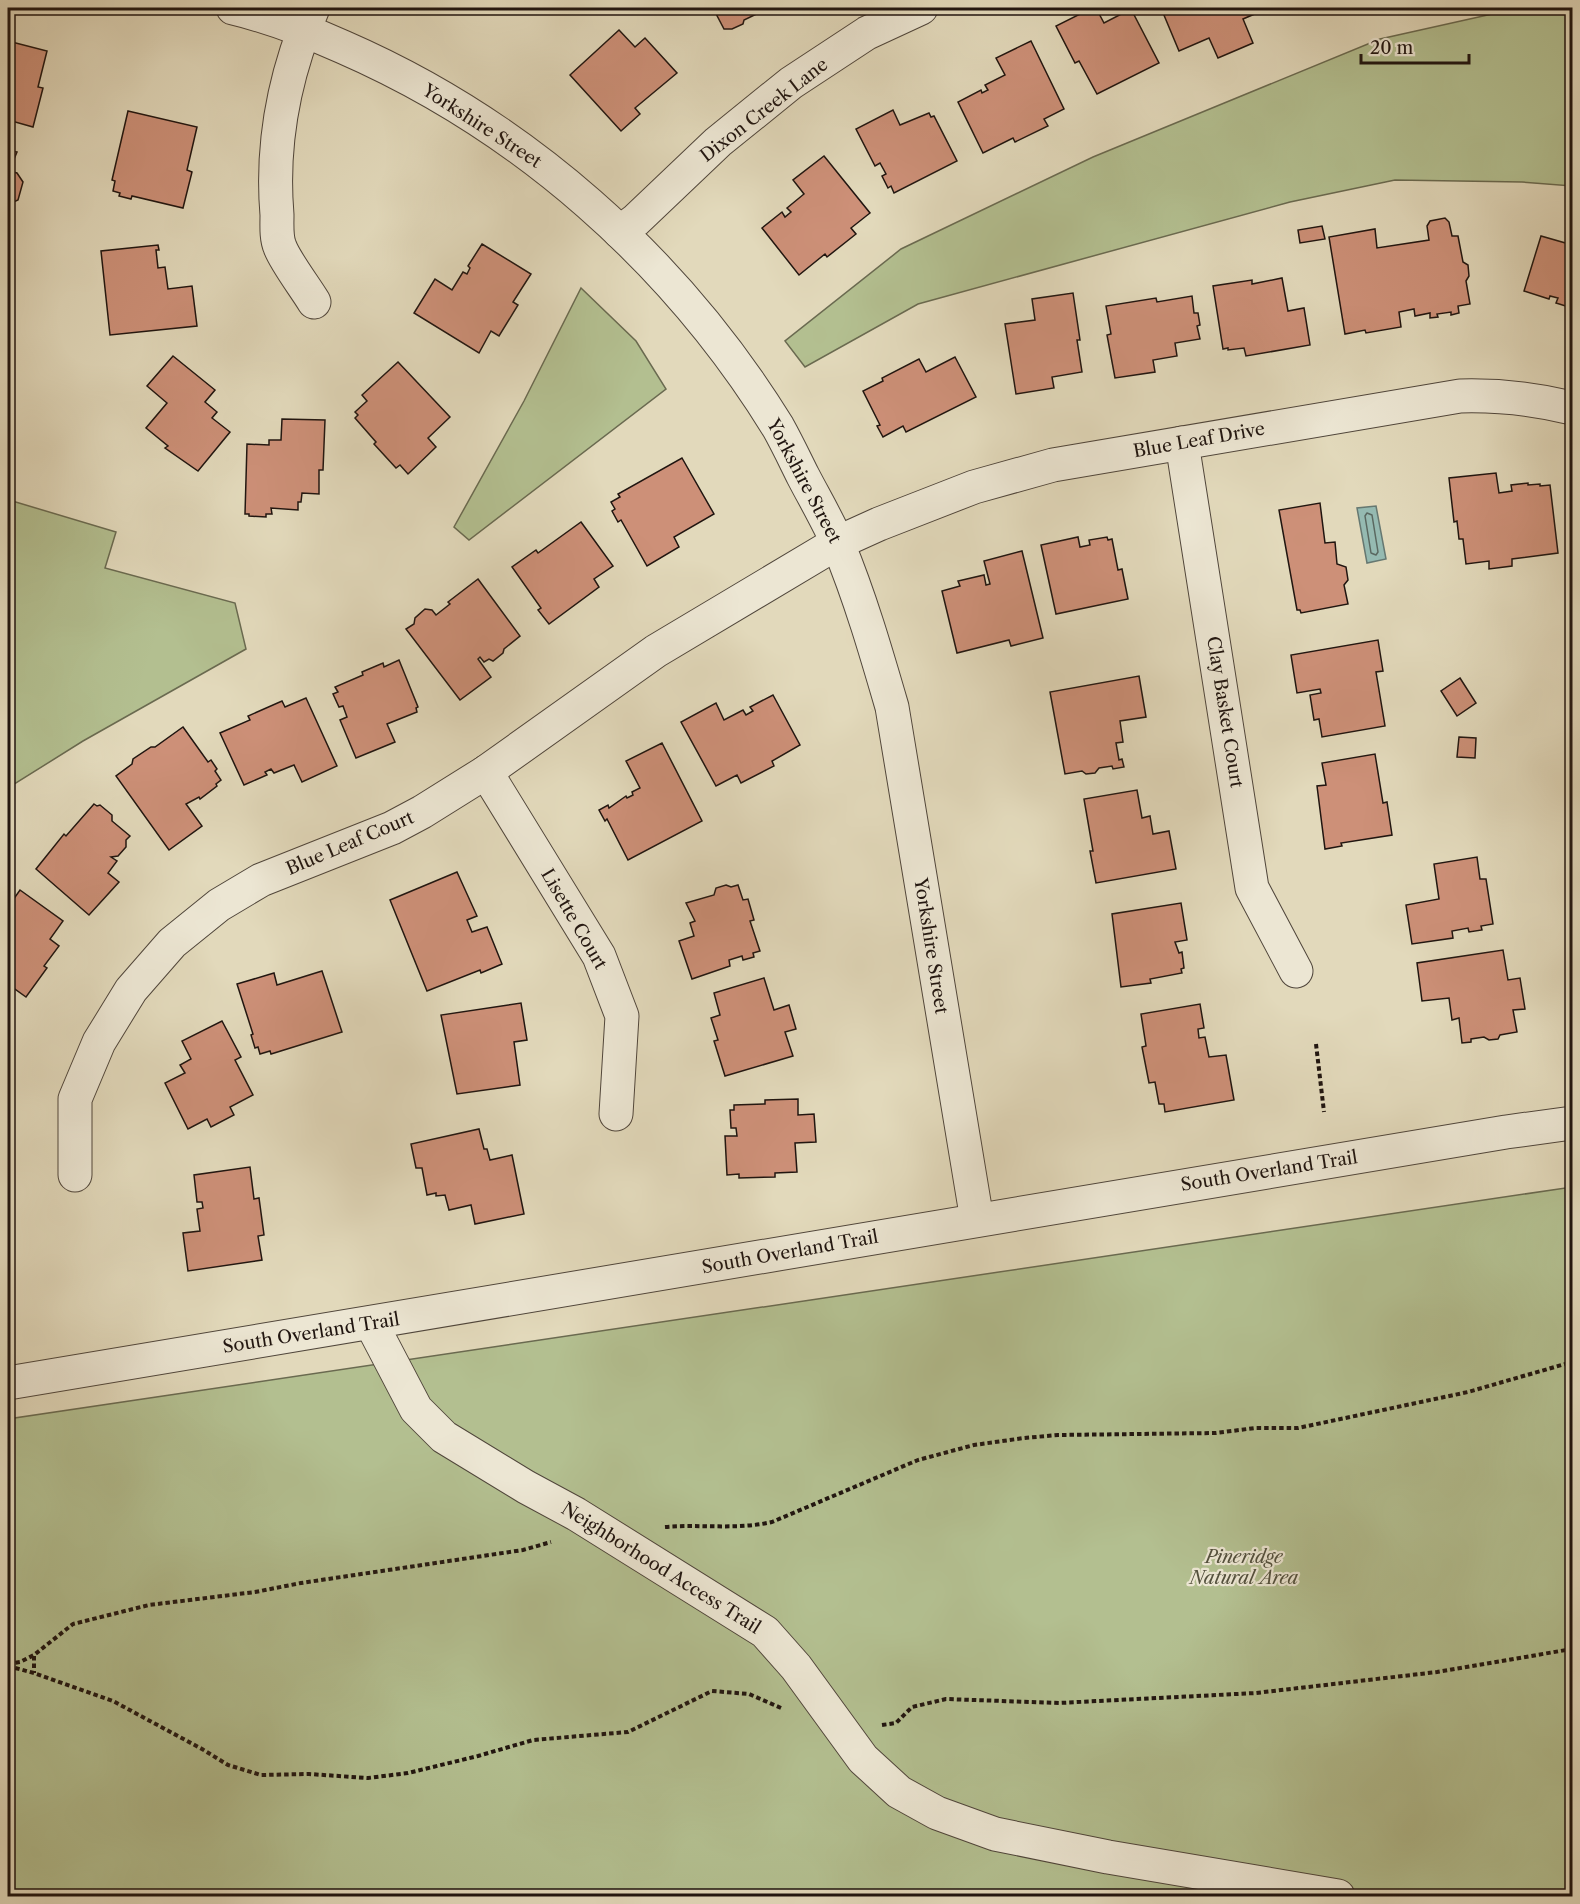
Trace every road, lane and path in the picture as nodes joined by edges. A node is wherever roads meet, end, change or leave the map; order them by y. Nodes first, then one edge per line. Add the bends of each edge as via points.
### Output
1 (233, 8) edge
2 (921, 8) edge
3 (308, 18) edge
4 (621, 232) junction
5 (314, 302) dead end
6 (1572, 408) edge
7 (1182, 443) junction
8 (837, 543) junction
9 (486, 772) junction
10 (1296, 971) dead end
11 (1316, 1044) dead end
12 (1324, 1112) dead end
13 (616, 1114) dead end
14 (1572, 1123) edge
15 (75, 1175) dead end
16 (977, 1220) junction
17 (371, 1323) junction
18 (1572, 1362) edge
19 (8, 1383) edge
20 (656, 1527) dead end
21 (599, 1528) junction
22 (1572, 1649) edge
23 (34, 1655) junction
24 (8, 1665) edge
25 (34, 1673) junction
26 (787, 1711) dead end
27 (842, 1732) junction
28 (1338, 1896) edge

1 - 3 street, Yorkshire Street
2 - 4 street, Dixon Creek Lane via 867,33 791,83 717,142
3 - 4 street, Yorkshire Street via 373,60 447,99 518,146
3 - 5 street via 286,88 274,186 279,246
4 - 8 street, Yorkshire Street via 721,345 778,428
6 - 7 street, Blue Leaf Drive via 1543,401 1460,396
7 - 8 street, Blue Leaf Drive via 1053,465 974,487
7 - 10 street, Clay Basket Court via 1252,888
8 - 9 street, Blue Leaf Court via 656,651
8 - 16 street, Yorkshire Street via 869,627 892,707
9 - 13 street, Lisette Court via 600,956 622,1016
9 - 15 street, Blue Leaf Court via 392,828 261,880 219,905 172,943 131,990 99,1042 75,1099
11 - 12 path
14 - 16 street, South Overland Trail
16 - 17 street, South Overland Trail
17 - 19 street, South Overland Trail
17 - 21 street, Neighborhood Access Trail via 416,1409 444,1437
18 - 20 path via 1468,1392 1298,1428 1058,1435 974,1445 918,1460 772,1522 751,1527
21 - 23 path via 523,1550 149,1605 73,1624
21 - 27 street, Neighborhood Access Trail via 765,1632 796,1667
22 - 27 path via 1437,1672 1256,1693 1059,1703 946,1699 912,1707 896,1723
23 - 24 path
23 - 25 path
24 - 25 path
25 - 26 path via 113,1701 228,1765 261,1775 368,1778 408,1773 533,1740 628,1732 712,1691 748,1694
27 - 28 street, Neighborhood Access Trail via 863,1759 899,1792 937,1813 995,1834

